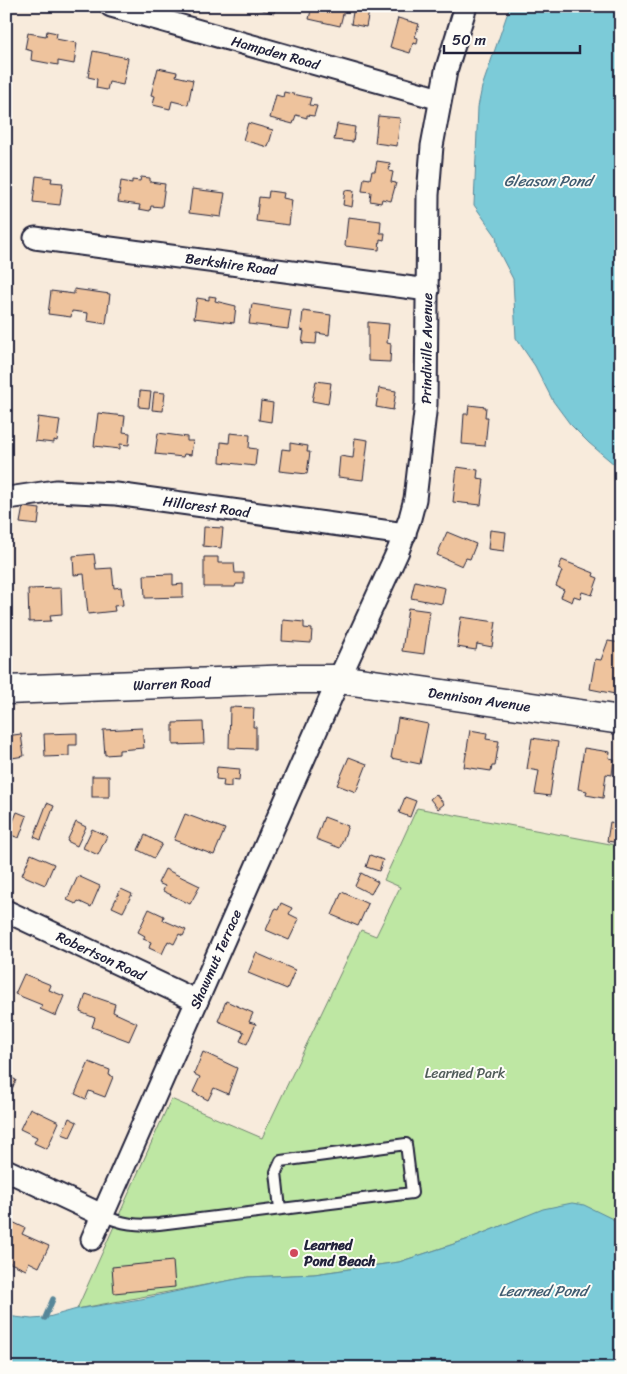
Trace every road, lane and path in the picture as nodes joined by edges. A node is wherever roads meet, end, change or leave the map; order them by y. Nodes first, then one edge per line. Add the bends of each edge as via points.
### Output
1 (111, 6) edge
2 (466, 6) edge
3 (440, 99) junction
4 (35, 238) dead end
5 (428, 290) junction
6 (8, 498) dead end
7 (405, 534) junction
8 (339, 679) junction
9 (6, 690) edge
10 (621, 720) edge
11 (6, 911) edge
12 (197, 1001) junction
13 (6, 1170) edge
14 (280, 1210) junction
15 (102, 1215) junction
16 (92, 1239) dead end

1 - 3 street, Hampden Road
2 - 3 street, Prindiville Avenue
3 - 5 street, Prindiville Avenue via 428,196
4 - 5 street, Berkshire Road
5 - 7 street, Prindiville Avenue via 426,404 415,499
6 - 7 street, Hillcrest Road via 56,491 116,494
7 - 8 street, Prindiville Avenue
8 - 9 street, Warren Road via 293,678
8 - 10 street, Dennison Avenue
8 - 12 street, Shawmut Terrace
11 - 12 street, Robertson Road
12 - 15 street, Shawmut Terrace
13 - 15 street
14 - 14 lane via 412,1193 406,1144 281,1161 276,1172
14 - 15 lane via 142,1226 125,1224
15 - 16 street, Shawmut Terrace

